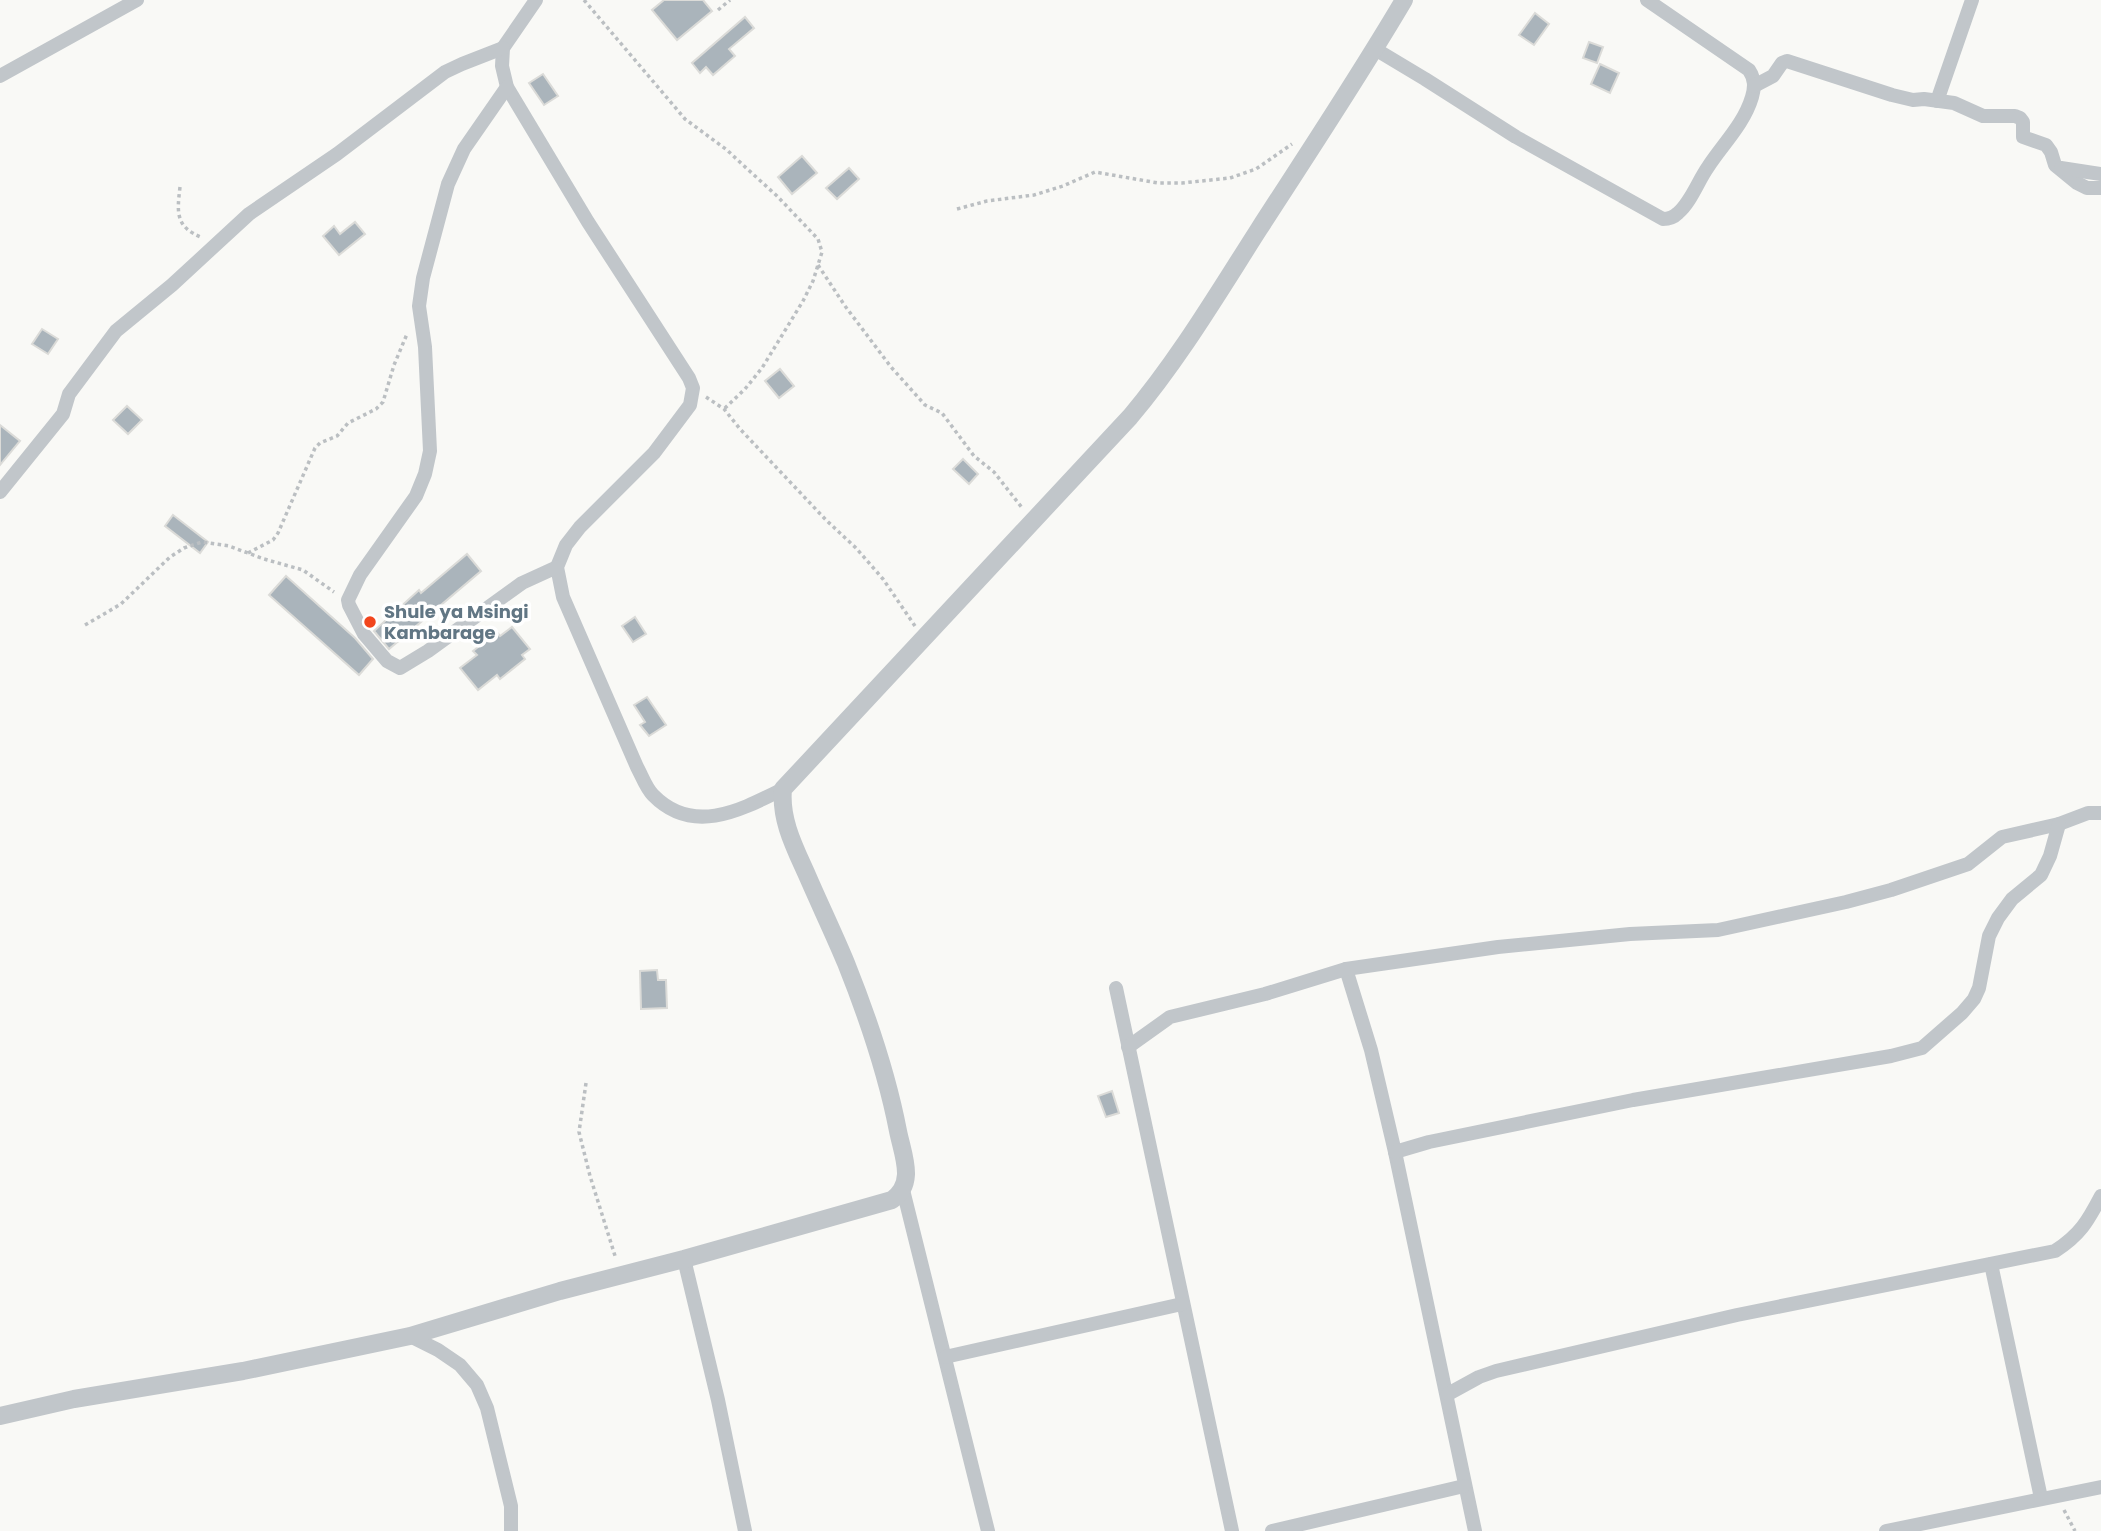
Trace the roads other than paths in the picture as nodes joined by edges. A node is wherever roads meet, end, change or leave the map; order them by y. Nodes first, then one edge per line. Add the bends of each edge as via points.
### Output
1 (137, 0) edge
2 (536, 0) edge
3 (1404, 0) edge
4 (1647, 0) edge
5 (1972, 0) edge
6 (503, 48) junction
7 (1375, 49) junction
8 (0, 76) edge
9 (1754, 86) junction
10 (507, 87) junction
11 (1937, 101) junction
12 (2060, 168) junction
13 (2101, 174) edge
14 (2101, 188) edge
15 (0, 492) edge
16 (557, 567) junction
17 (783, 789) junction
18 (2101, 813) edge
19 (2059, 824) junction
20 (1346, 968) junction
21 (1116, 988) dead end
22 (1128, 1047) junction
23 (1395, 1152) junction
24 (903, 1189) junction
25 (2101, 1196) edge
26 (684, 1259) junction
27 (1991, 1264) junction
28 (1182, 1304) junction
29 (410, 1336) junction
30 (946, 1357) junction
31 (1448, 1394) junction
32 (0, 1416) edge
33 (1464, 1486) junction
34 (2101, 1488) edge
35 (2041, 1498) junction
36 (1954, 1516) junction
37 (511, 1531) edge
38 (745, 1531) edge
39 (988, 1531) edge
40 (1232, 1531) edge
41 (1272, 1531) edge
42 (1475, 1531) edge
43 (1886, 1531) edge
44 (1948, 1531) edge

1 - 8 street
2 - 6 street
3 - 7 street
4 - 9 street via 1749,70
5 - 11 street
6 - 10 street
6 - 15 street via 433,80 249,214 116,331 69,394 63,414
7 - 9 street via 1516,137 1663,219 1679,213 1687,202 1736,128
7 - 17 street via 1157,386
9 - 11 street via 1773,76 1787,61 1892,95
10 - 16 street via 693,388 690,405 654,453 580,527
10 - 16 street via 464,149 448,184 423,278 419,306 430,451 425,474 416,496 360,575 349,605 364,634 387,661 400,668 522,583
11 - 12 street via 1983,116 2019,117 2023,137 2046,145
12 - 13 street
12 - 14 street via 2084,187
16 - 17 street via 563,597 652,794 671,810 695,817 718,816
17 - 24 street via 789,834 846,963 890,1089 906,1174
18 - 19 street
19 - 20 street via 2002,837 1968,864 1891,890 1759,922 1718,930 1498,947
19 - 23 street via 2041,875 2012,899 1989,936 1974,999 1922,1048 1633,1100
20 - 22 street via 1170,1017
20 - 23 street
21 - 22 street
22 - 28 street
23 - 31 street
24 - 26 street via 892,1200
24 - 30 street
25 - 27 street via 2086,1225 2055,1251
26 - 29 street
26 - 38 street
27 - 31 street via 1737,1315 1496,1371
27 - 35 street
28 - 30 street
28 - 40 street
29 - 32 street
29 - 37 street via 460,1366 477,1385 505,1478
30 - 39 street
31 - 33 street
33 - 41 street
33 - 42 street
34 - 35 street
35 - 36 street
36 - 43 street
36 - 44 street

